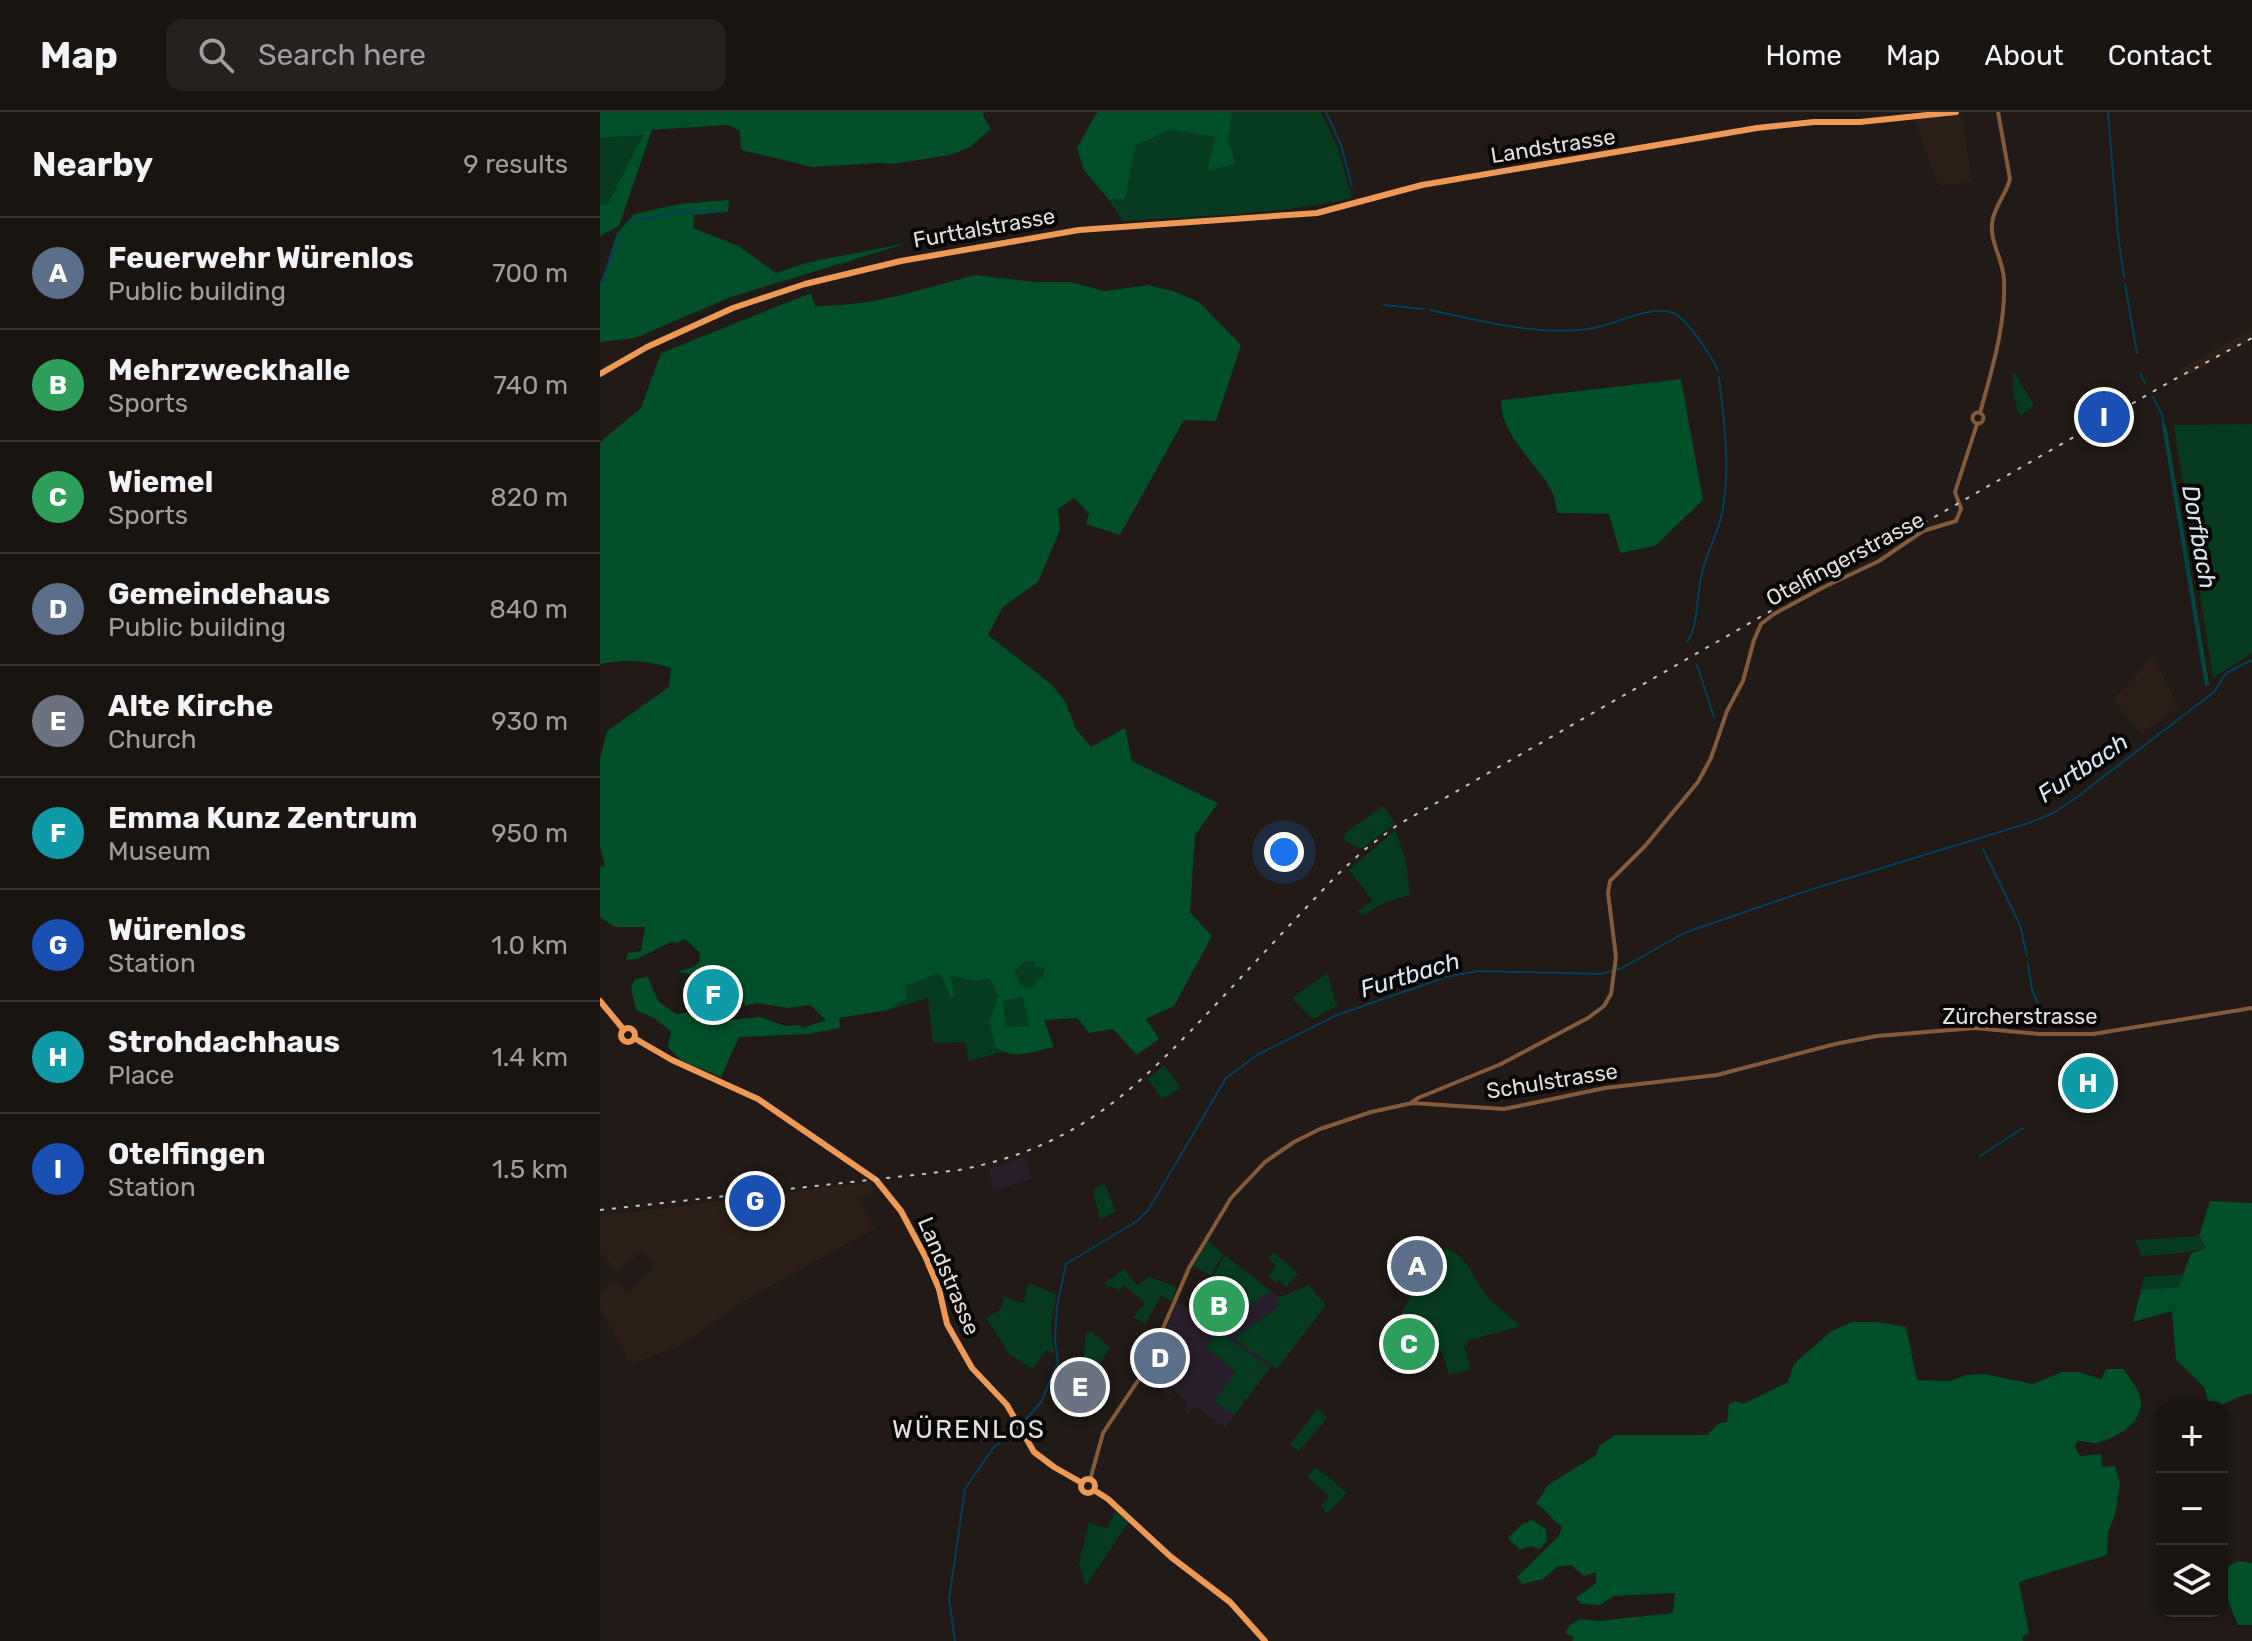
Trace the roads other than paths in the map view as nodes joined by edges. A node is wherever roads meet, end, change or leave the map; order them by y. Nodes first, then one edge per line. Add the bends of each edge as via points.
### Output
1 (1956, 112) edge
2 (1998, 112) edge
3 (1394, 192) joint
4 (600, 374) edge
5 (600, 1001) edge
6 (2252, 1008) edge
7 (1835, 1044) joint
8 (1412, 1103) junction
9 (1086, 1481) junction
10 (1094, 1490) junction
11 (1265, 1641) edge

1 - 3 main road, Landstrasse via 1757,128
2 - 8 street, Otelfingerstrasse via 2010,169 1991,228 2003,271 2003,320 1955,492 1959,517 1923,531 1879,561 1761,624 1743,681 1698,782 1610,881 1615,934 1609,999 1588,1018 1501,1064
3 - 4 main road, Furttalstrasse via 1317,213 1079,230 901,261 733,308
5 - 9 main road, Landstrasse via 624,1030 633,1030 634,1038 758,1099 876,1180 901,1211 925,1256 947,1324 972,1368 1007,1405 1034,1452
6 - 7 street, Zürcherstrasse via 2093,1034 1975,1028
7 - 8 street, Schulstrasse via 1742,1070 1511,1108
8 - 9 street, Schulstrasse via 1312,1133 1275,1154 1244,1181 1189,1268 1141,1378 1103,1433
9 - 10 main road
9 - 10 main road, Landstrasse via 1084,1492
10 - 11 main road via 1230,1602

